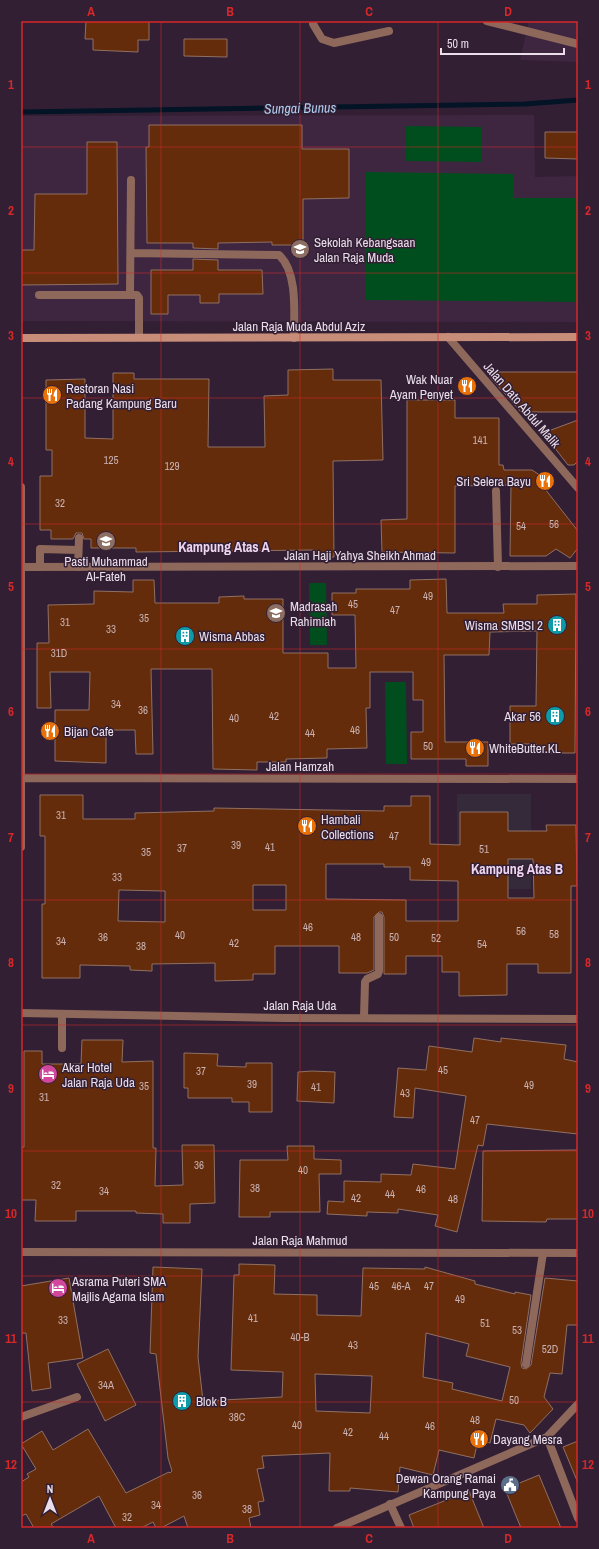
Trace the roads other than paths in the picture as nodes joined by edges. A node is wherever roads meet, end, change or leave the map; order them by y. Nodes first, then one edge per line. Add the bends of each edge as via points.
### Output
1 (313, 21) edge
2 (487, 21) edge
3 (389, 31) dead end
4 (578, 44) edge
5 (131, 180) dead end
6 (131, 253) junction
7 (130, 294) junction
8 (39, 295) dead end
9 (139, 337) junction
10 (448, 337) junction
11 (578, 337) edge
12 (21, 338) edge
13 (294, 338) junction
14 (21, 487) edge
15 (578, 488) edge
16 (496, 491) dead end
17 (79, 538) dead end
18 (78, 550) junction
19 (578, 566) edge
20 (21, 567) edge
21 (40, 567) junction
22 (78, 567) junction
23 (498, 567) junction
24 (21, 778) edge
25 (578, 779) edge
26 (21, 847) edge
27 (379, 917) dead end
28 (21, 1013) edge
29 (62, 1014) junction
30 (364, 1017) junction
31 (578, 1019) edge
32 (62, 1048) dead end
33 (21, 1252) edge
34 (543, 1253) junction
35 (578, 1253) edge
36 (526, 1364) dead end
37 (77, 1397) dead end
38 (578, 1404) edge
39 (21, 1417) edge
40 (547, 1437) junction
41 (390, 1504) junction
42 (578, 1518) edge
43 (337, 1528) edge
44 (401, 1528) edge

1 - 3 street via 322,39 334,43
2 - 4 street
5 - 6 street
6 - 7 street
6 - 13 street via 279,255 286,261 290,271
7 - 8 street
7 - 9 street via 139,298
9 - 12 main road, Jalan Raja Muda Abdul Aziz
9 - 13 main road, Jalan Raja Muda Abdul Aziz
10 - 11 main road, Jalan Raja Muda Abdul Aziz
10 - 13 main road, Jalan Raja Muda Abdul Aziz
10 - 15 street, Jalan Dato Abdul Malik
14 - 20 street
16 - 23 street
17 - 18 street
18 - 21 street via 40,549
18 - 22 street
19 - 23 street, Jalan Haji Yahya Sheikh Ahmad
20 - 21 street, Jalan Haji Yahya Sheikh Ahmad
20 - 24 street
21 - 22 street, Jalan Haji Yahya Sheikh Ahmad
22 - 23 street, Jalan Haji Yahya Sheikh Ahmad
24 - 25 street, Jalan Hamzah
24 - 26 street
27 - 30 street via 379,971 365,982
28 - 29 street, Jalan Raja Uda
29 - 30 street, Jalan Raja Uda
29 - 32 street
30 - 31 street, Jalan Raja Uda
33 - 34 street, Jalan Raja Mahmud
34 - 35 street, Jalan Raja Mahmud
34 - 36 street
37 - 39 street
38 - 40 street
40 - 41 street
40 - 42 street
41 - 43 street
41 - 44 street

